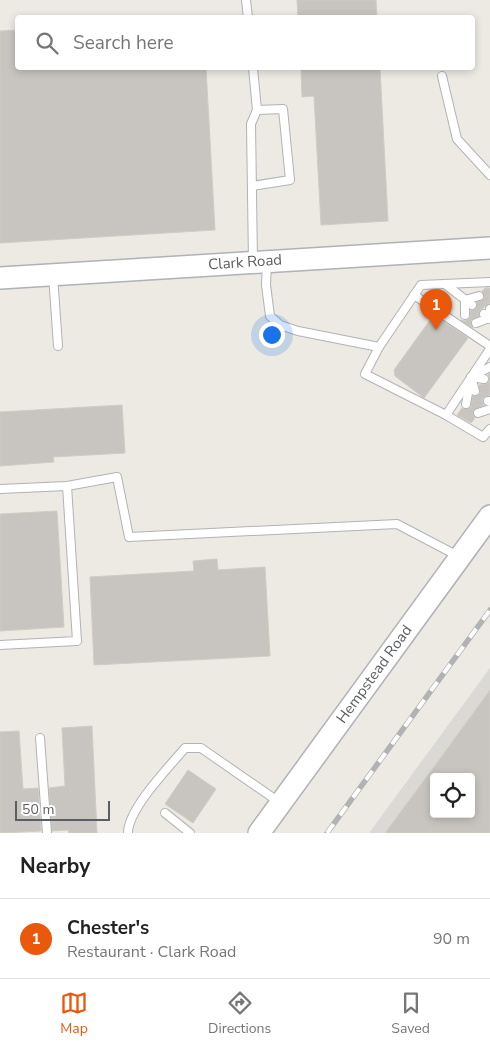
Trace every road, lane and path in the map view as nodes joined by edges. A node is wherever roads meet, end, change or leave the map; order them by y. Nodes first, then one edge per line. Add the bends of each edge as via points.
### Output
1 (246, 0) edge
2 (248, 15) edge
3 (253, 70) edge
4 (442, 76) dead end
5 (257, 110) junction
6 (490, 175) edge
7 (252, 186) junction
8 (490, 248) edge
9 (260, 261) junction
10 (53, 274) junction
11 (0, 278) edge
12 (490, 282) edge
13 (445, 284) junction
14 (414, 295) junction
15 (479, 296) dead end
16 (469, 302) junction
17 (465, 315) dead end
18 (488, 315) edge
19 (476, 324) dead end
20 (58, 346) dead end
21 (490, 347) edge
22 (379, 348) junction
23 (490, 367) edge
24 (471, 377) junction
25 (484, 378) dead end
26 (475, 391) dead end
27 (466, 404) dead end
28 (490, 409) edge
29 (478, 413) dead end
30 (446, 415) junction
31 (490, 428) edge
32 (68, 486) junction
33 (0, 489) edge
34 (490, 516) edge
35 (460, 557) junction
36 (0, 645) edge
37 (40, 738) dead end
38 (281, 803) junction
39 (166, 813) dead end
40 (47, 833) edge
41 (128, 833) edge
42 (190, 833) edge
43 (259, 833) edge

1 - 2 lane
3 - 5 lane
4 - 6 lane via 457,139
5 - 7 lane via 251,124
5 - 7 lane via 283,108 290,180
7 - 9 lane
8 - 9 street, Clark Road
9 - 10 street, Clark Road
9 - 22 lane via 270,316 280,326
10 - 11 street, Clark Road
10 - 20 lane
12 - 13 lane
13 - 14 lane via 421,285
13 - 16 lane
14 - 21 lane
14 - 22 lane
15 - 16 lane
16 - 17 lane
18 - 19 lane
21 - 24 lane
22 - 30 lane via 365,374
23 - 24 lane
24 - 25 lane
24 - 26 lane
24 - 27 lane
24 - 30 lane
28 - 29 lane
30 - 31 lane via 483,437
32 - 33 lane
32 - 35 lane via 117,477 129,537 397,524
32 - 36 lane via 77,641
34 - 35 street, Hempstead Road
35 - 38 street, Hempstead Road
37 - 40 lane
38 - 41 lane via 201,748 185,748 138,806
38 - 43 street, Hempstead Road
39 - 42 lane

